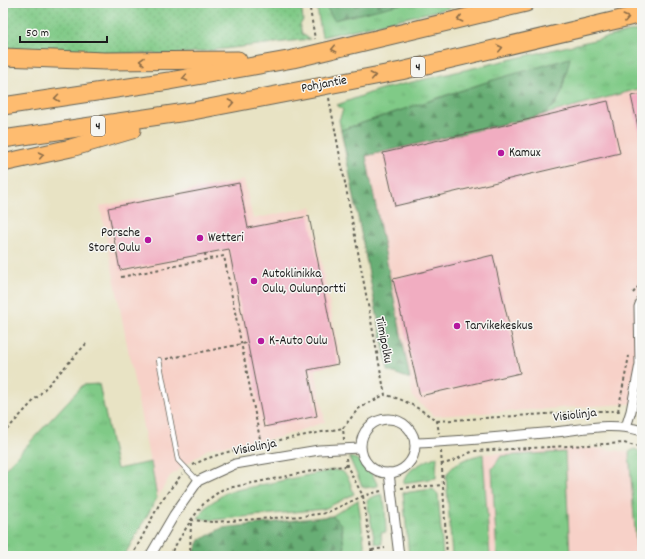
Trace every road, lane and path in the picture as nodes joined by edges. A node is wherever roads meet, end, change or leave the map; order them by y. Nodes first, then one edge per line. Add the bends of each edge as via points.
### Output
1 (309, 3) edge
2 (526, 3) edge
3 (642, 14) edge
4 (315, 39) dead end
5 (3, 57) edge
6 (293, 58) junction
7 (328, 98) dead end
8 (3, 106) edge
9 (193, 111) junction
10 (3, 139) edge
11 (3, 163) edge
12 (205, 253) dead end
13 (206, 260) junction
14 (121, 277) dead end
15 (642, 282) edge
16 (632, 294) dead end
17 (642, 299) edge
18 (247, 343) dead end
19 (86, 344) dead end
20 (241, 344) junction
21 (630, 352) dead end
22 (159, 360) joint
23 (385, 395) junction
24 (618, 411) junction
25 (631, 411) junction
26 (437, 421) junction
27 (626, 427) junction
28 (642, 431) edge
29 (3, 434) edge
30 (440, 442) junction
31 (415, 443) junction
32 (261, 444) dead end
33 (360, 448) junction
34 (642, 448) edge
35 (345, 449) junction
36 (441, 464) junction
37 (347, 466) junction
38 (389, 473) junction
39 (198, 481) junction
40 (443, 485) junction
41 (392, 488) junction
42 (363, 496) junction
43 (191, 520) junction
44 (386, 548) dead end
45 (372, 550) junction
46 (150, 556) edge
47 (169, 556) edge
48 (190, 556) edge
49 (372, 556) edge
50 (399, 556) edge
51 (448, 556) edge

1 - 4 path
2 -> 6 highway
9 -> 3 highway, Pohjantie / 4 via 402,70
6 -> 5 highway via 179,62
6 -> 8 highway via 169,81
7 - 23 path, Tiimipolku
9 - 10 highway, Pohjantie / 4
11 -> 9 highway via 72,148
12 - 13 path
13 - 14 path
13 - 20 path via 224,256
15 - 16 path
17 - 25 street via 639,307 640,364
18 - 20 path
19 - 29 path
20 - 22 path
20 - 32 path
21 - 24 path
22 - 39 lane via 178,460
23 - 26 path via 412,404
23 - 35 path via 358,409 343,428
24 - 25 path
24 - 26 path
25 - 27 street
26 - 30 path
27 - 28 street, Visiolinja
27 - 30 street, Visiolinja via 593,426 558,432
30 - 31 street, Visiolinja
30 - 36 path
31 - 33 street via 405,425 392,419 385,419 378,420 367,428
31 - 38 street via 408,463 403,468
33 - 35 street, Visiolinja
33 - 38 street via 370,466 382,473
34 - 36 path via 624,443 474,452 461,455 450,463
35 - 37 path
35 - 39 street, Visiolinja via 319,450 235,464
36 - 40 path
37 - 42 path
37 - 43 path via 223,489 204,502
38 - 41 street
39 - 46 street
40 - 41 path
40 - 51 path
41 - 42 path
41 - 50 street
42 - 43 path via 326,513 213,522
42 - 45 path
43 - 47 path
43 - 48 path
44 - 45 path
45 - 49 path

